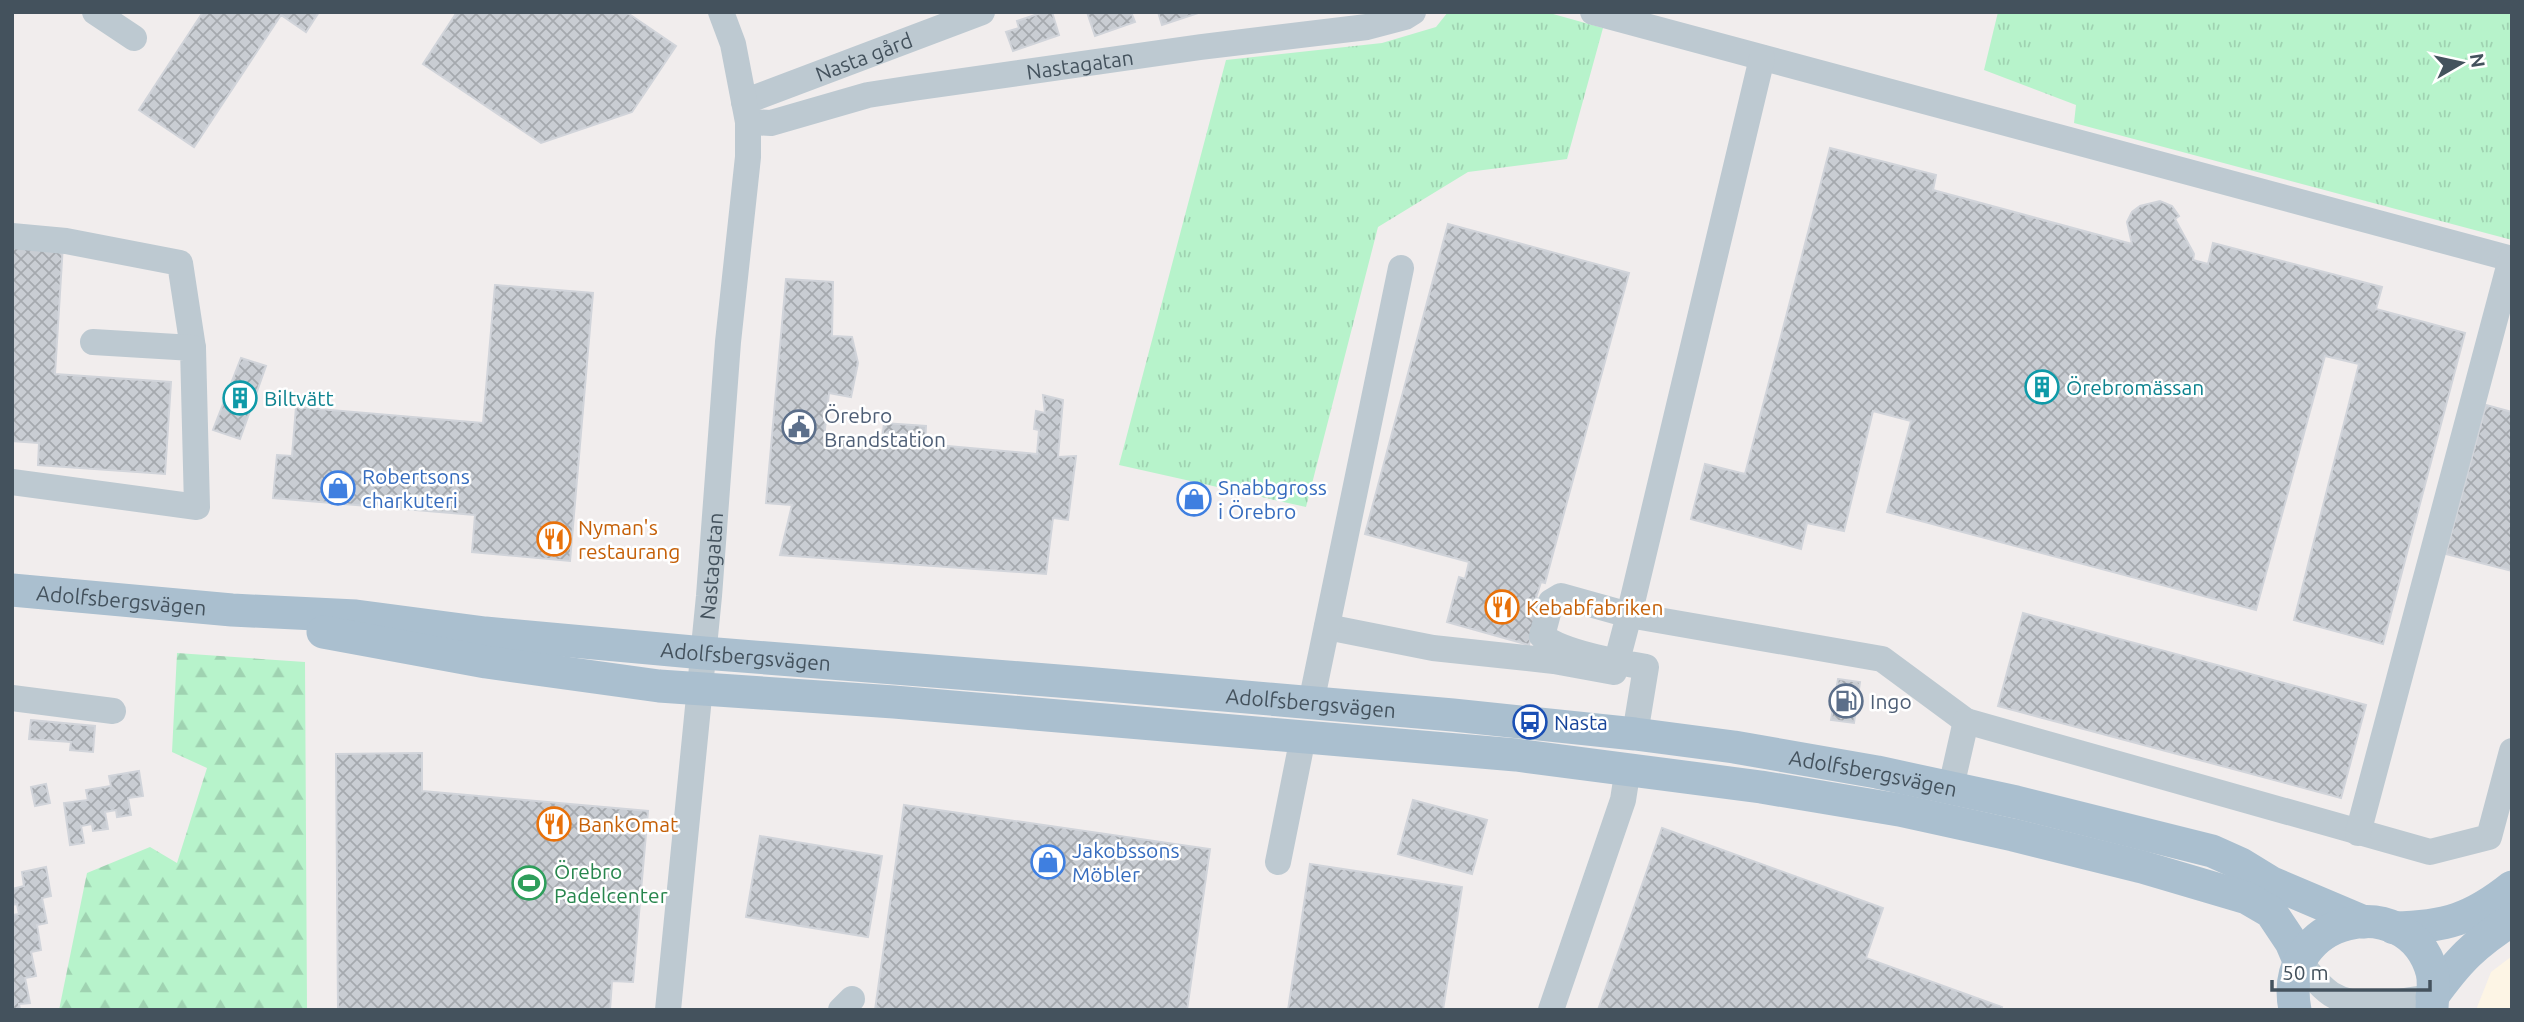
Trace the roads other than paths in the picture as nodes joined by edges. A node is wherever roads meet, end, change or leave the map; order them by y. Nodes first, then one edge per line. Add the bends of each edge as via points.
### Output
1 (95, 12) edge
2 (720, 12) edge
3 (982, 12) edge
4 (1413, 12) edge
5 (1593, 12) edge
6 (134, 38) dead end
7 (1762, 58) junction
8 (746, 112) junction
9 (12, 236) edge
10 (2511, 259) edge
11 (1401, 268) dead end
12 (93, 342) dead end
13 (193, 348) junction
14 (12, 482) edge
15 (12, 590) edge
16 (232, 610) junction
17 (1629, 615) junction
18 (1327, 627) junction
19 (704, 653) junction
20 (1615, 661) junction
21 (699, 688) junction
22 (12, 698) edge
23 (1311, 703) junction
24 (113, 711) dead end
25 (1966, 721) junction
26 (1635, 734) junction
27 (1303, 737) junction
28 (2512, 751) edge
29 (1628, 768) junction
30 (1951, 787) junction
31 (1943, 820) junction
32 (2358, 833) junction
33 (1278, 862) dead end
34 (2512, 887) edge
35 (2512, 920) edge
36 (2379, 925) junction
37 (2292, 994) edge
38 (2334, 1001) edge
39 (2432, 1003) edge
40 (667, 1010) edge
41 (1551, 1010) edge

1 - 6 street
2 - 8 street, Nastagatan via 733,44
3 - 8 street, Nasta gård
4 - 8 street, Nastagatan via 1367,27 868,95 771,123
5 - 7 street
7 - 10 street
7 - 17 street
8 - 19 street, Nastagatan via 748,156 728,342
9 - 13 street via 66,241 180,263
10 - 32 street
11 - 18 street
12 - 13 street
13 - 14 street via 197,507
15 - 16 main road, Adolfsbergsvägen
16 - 19 main road, Adolfsbergsvägen via 356,615
16 - 21 main road, Adolfsbergsvägen via 322,632 486,662 659,687
17 - 20 street
17 - 20 street via 1561,596 1551,602 1542,636 1551,643
17 - 25 street via 1882,659
18 - 20 street via 1433,648 1614,672
18 - 23 street
19 - 21 street, Nastagatan
19 - 23 main road, Adolfsbergsvägen
20 - 26 street via 1646,667
21 - 27 main road, Adolfsbergsvägen
21 - 40 street, Nastagatan
22 - 24 street
23 - 26 main road, Adolfsbergsvägen
23 - 27 main road
25 - 30 street
25 - 32 street
26 - 29 main road
26 - 30 main road, Adolfsbergsvägen via 1747,749
27 - 29 main road, Adolfsbergsvägen
27 - 33 street
28 - 32 street via 2489,837 2430,852
29 - 31 main road, Adolfsbergsvägen via 1785,790
29 - 41 street via 1623,800
30 - 31 main road
30 - 36 main road, Adolfsbergsvägen via 2212,851 2272,883
31 - 37 main road, Adolfsbergsvägen via 2142,867 2247,898 2271,912 2291,942
34 - 36 main road via 2450,922 2428,928
35 - 39 main road via 2463,956
36 - 37 main road via 2338,925 2324,932 2306,952
36 - 39 main road via 2415,942 2432,975
37 - 38 street
38 - 39 street

